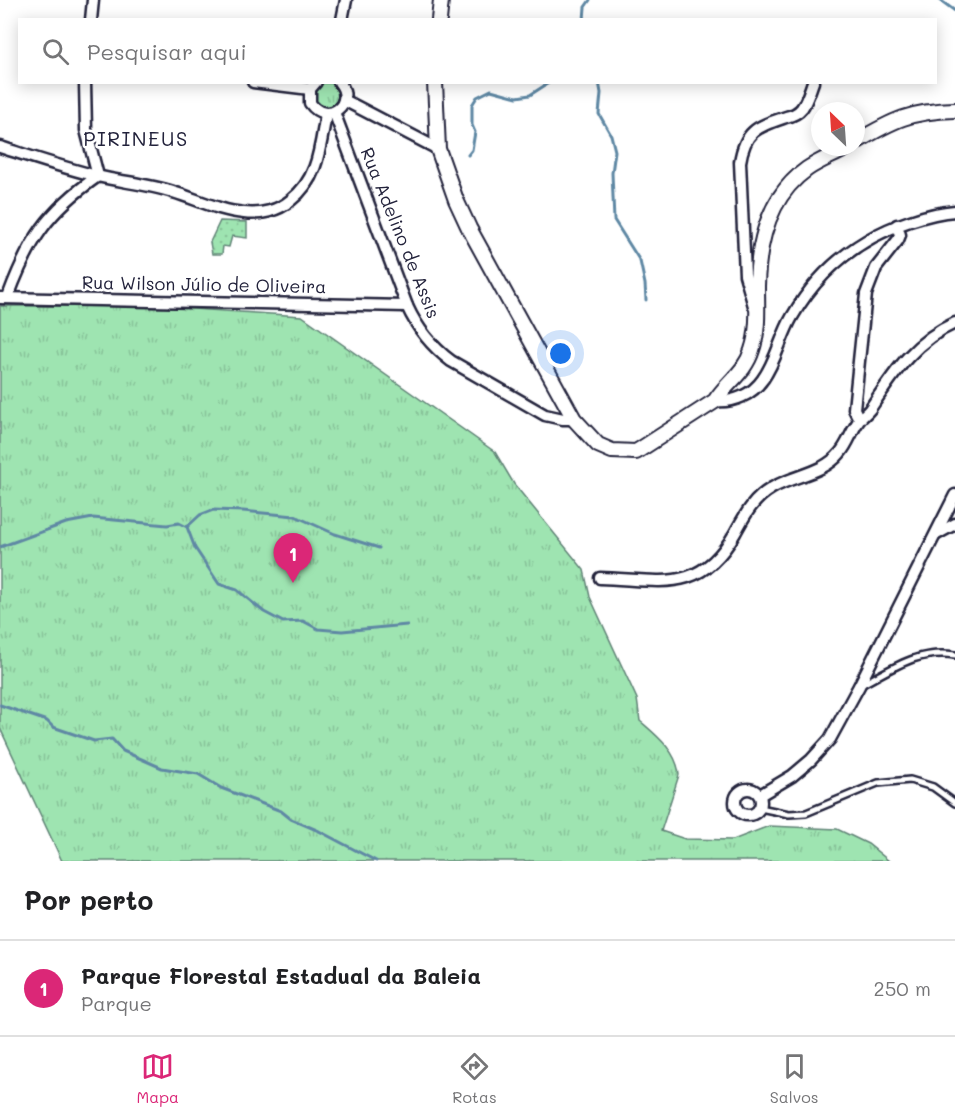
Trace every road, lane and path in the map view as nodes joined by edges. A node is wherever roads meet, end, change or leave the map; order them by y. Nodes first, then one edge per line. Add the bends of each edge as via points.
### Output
1 (93, 0) edge
2 (346, 0) edge
3 (441, 0) edge
4 (91, 18) edge
5 (342, 18) edge
6 (439, 18) edge
7 (86, 84) edge
8 (283, 84) edge
9 (340, 84) edge
10 (435, 84) edge
11 (812, 84) edge
12 (313, 86) edge
13 (344, 99) junction
14 (955, 110) edge
15 (330, 113) junction
16 (865, 137) edge
17 (0, 147) edge
18 (438, 149) junction
19 (833, 156) edge
20 (98, 176) junction
21 (955, 211) edge
22 (897, 225) junction
23 (4, 298) edge
24 (407, 306) junction
25 (757, 315) junction
26 (955, 323) edge
27 (715, 401) junction
28 (574, 419) junction
29 (859, 419) junction
30 (955, 495) edge
31 (955, 524) edge
32 (936, 534) junction
33 (600, 578) dead end
34 (955, 655) edge
35 (859, 686) junction
36 (760, 795) junction
37 (955, 803) edge
38 (760, 808) junction

1 - 4 street
2 - 5 street
3 - 6 street
7 - 20 street via 86,130
8 - 12 street
9 - 13 street
10 - 18 street
11 - 25 street via 802,109 758,128 742,148 745,275
12 - 15 street, Rua Adelino de Assis via 309,96 314,108
13 - 15 street via 339,109
13 - 18 street
14 - 16 street via 915,113
15 - 20 street via 317,166 306,187 290,202 269,212 244,213 213,207 174,192
15 - 24 street, Rua Adelino de Assis
17 - 20 street
18 - 28 street via 469,228
19 - 25 street via 800,175 770,214 759,256
20 - 23 street via 74,193 42,226
21 - 22 street
22 - 27 street via 851,250 815,284 792,317 763,380 756,387 740,398
22 - 29 street via 898,240 876,268 866,294 854,409
23 - 24 street, Rua Wilson Júlio de Oliveira
24 - 28 street, Rua Adelino de Assis via 424,336 451,361 545,415
25 - 27 street via 752,350 739,376
26 - 29 street via 915,349
27 - 28 street via 636,452 612,451 598,445
29 - 33 street via 832,462 772,488 756,500 724,552 710,566 685,579
30 - 32 street
31 - 32 street
32 - 35 street
34 - 35 lane via 920,655
35 - 36 street via 830,739 811,760
36 - 38 street
36 - 38 street via 747,789 739,793 735,802 739,811 747,815
37 - 38 lane via 933,788 910,780 878,783 806,813

